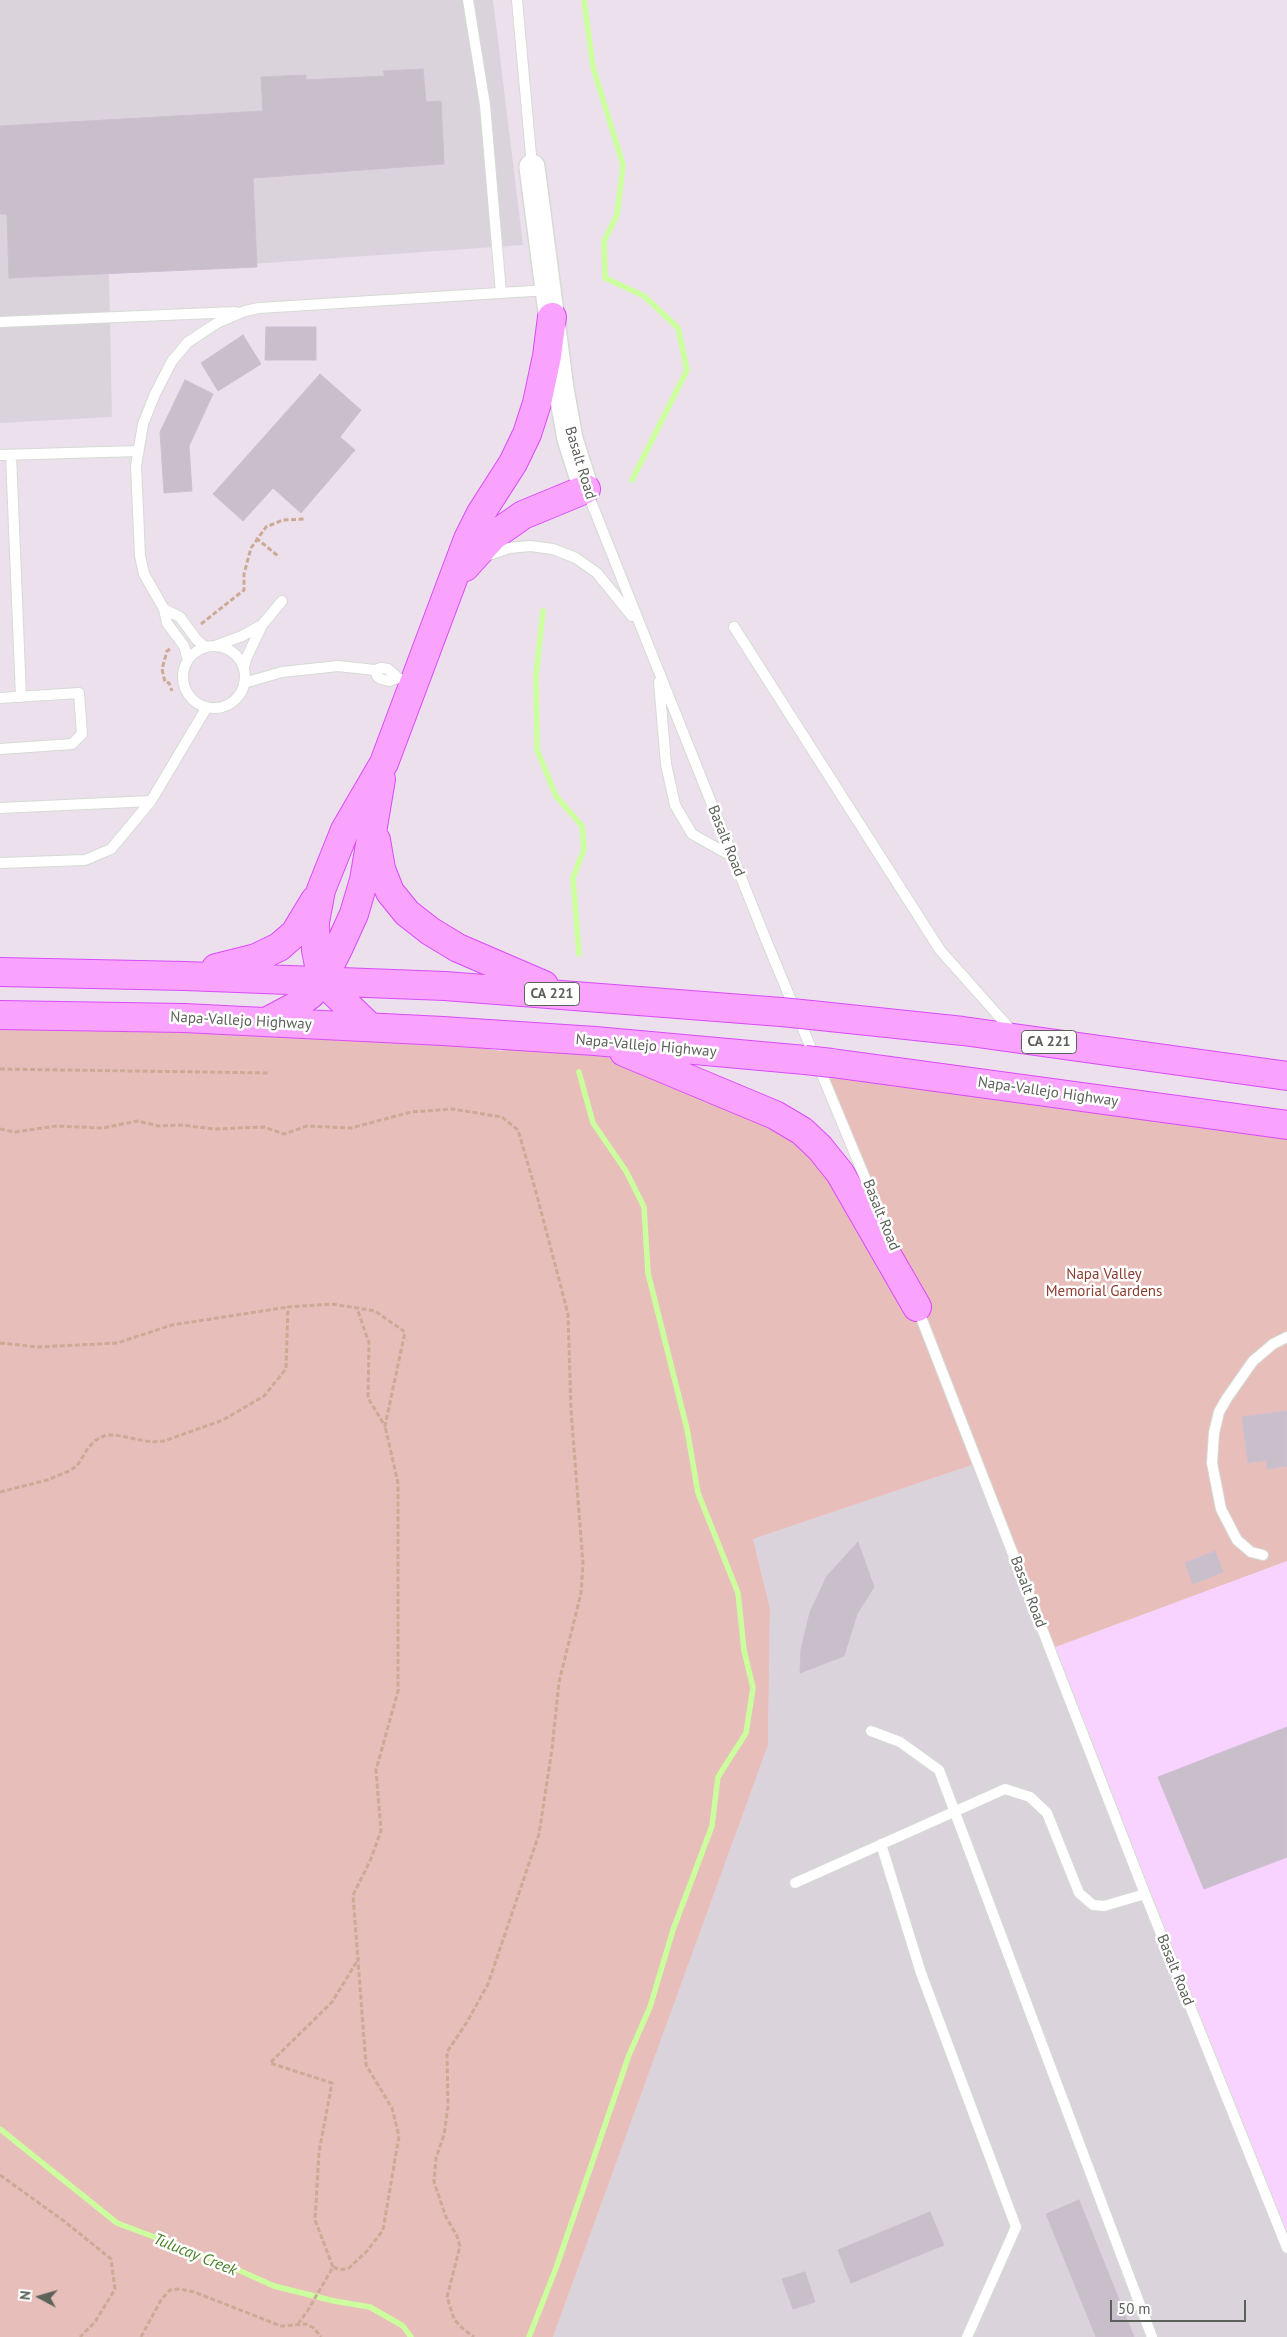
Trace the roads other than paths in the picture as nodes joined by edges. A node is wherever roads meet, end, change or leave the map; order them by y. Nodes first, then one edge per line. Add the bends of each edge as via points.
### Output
1 (468, 0) edge
2 (517, 0) edge
3 (532, 168) joint
4 (548, 290) junction
5 (501, 293) junction
6 (244, 311) junction
7 (552, 317) junction
8 (0, 322) edge
9 (138, 451) junction
10 (5, 455) edge
11 (586, 489) junction
12 (451, 589) junction
13 (282, 601) dead end
14 (164, 609) junction
15 (262, 625) junction
16 (734, 627) dead end
17 (641, 628) junction
18 (210, 646) junction
19 (188, 660) junction
20 (244, 668) junction
21 (658, 671) junction
22 (406, 680) junction
23 (244, 683) junction
24 (20, 696) junction
25 (0, 698) edge
26 (207, 707) junction
27 (0, 749) edge
28 (384, 763) junction
29 (151, 801) junction
30 (0, 808) edge
31 (376, 811) junction
32 (733, 857) junction
33 (0, 862) edge
34 (321, 890) junction
35 (0, 972) edge
36 (185, 976) junction
37 (322, 981) junction
38 (566, 995) junction
39 (0, 1015) edge
40 (265, 1022) junction
41 (370, 1027) junction
42 (1018, 1038) junction
43 (594, 1040) junction
44 (1287, 1076) edge
45 (1287, 1124) edge
46 (917, 1307) junction
47 (1287, 1337) edge
48 (1263, 1555) dead end
49 (871, 1731) dead end
50 (955, 1812) junction
51 (881, 1844) junction
52 (795, 1883) dead end
53 (1145, 1894) junction
54 (1287, 2248) edge
55 (967, 2337) edge
56 (1152, 2337) edge

1 - 5 lane via 485,105
2 - 3 lane
3 - 4 street, Basalt Road
4 - 5 lane
4 - 7 street, Basalt Road
5 - 6 lane
6 - 8 lane
6 - 9 lane via 208,327 179,352 155,394 143,424
7 - 11 street, Basalt Road via 570,439
7 - 12 main road via 537,403 527,434 481,513
9 - 10 lane
9 - 14 lane via 136,494 140,556 144,574
10 - 24 lane
11 - 12 main road via 523,515 493,536 469,560
11 - 17 lane, Basalt Road
12 - 17 lane via 470,567 488,554 516,547 553,549 576,558 597,573
12 - 22 main road
13 - 15 lane
14 - 18 lane via 180,616 196,639
14 - 19 lane via 166,622 184,646
15 - 18 lane via 242,636
15 - 20 lane
16 - 42 lane via 940,950
17 - 21 lane, Basalt Road
18 - 19 lane via 197,650
18 - 20 lane via 230,650
19 - 26 lane via 183,679 185,688 190,697
20 - 23 lane
21 - 32 lane, Basalt Road
21 - 32 lane via 666,764 674,805 692,834
22 - 23 lane via 388,669 338,666 282,672
22 - 28 main road
23 - 26 lane via 241,692 226,706
24 - 25 lane
24 - 27 lane via 80,693 82,734 72,744
26 - 29 lane
28 - 31 main road
28 - 34 main road via 345,830
29 - 30 lane
29 - 33 lane via 111,849 85,860
31 - 37 main road via 364,880 354,914
31 - 38 main road via 376,843 381,869 390,892 407,913 458,948
32 - 46 lane, Basalt Road
34 - 36 main road via 295,933 279,947 256,958
34 - 37 main road via 315,922
35 - 36 main road, CA 221
36 - 37 main road, CA 221
37 - 38 main road, CA 221
37 - 40 main road via 294,1007
37 - 41 main road
38 - 42 main road, CA 221, bridge via 781,1012
39 - 40 main road, Napa-Vallejo Highway
40 - 41 main road, Napa-Vallejo Highway
41 - 43 main road, Napa-Vallejo Highway
42 - 44 main road, CA 221
43 - 45 main road, Napa-Vallejo Highway, bridge via 832,1063
43 - 46 main road via 775,1115 802,1131 840,1173
46 - 53 lane, Basalt Road
47 - 48 lane via 1253,1361 1219,1412 1214,1433 1212,1463 1221,1509 1237,1540 1251,1552
49 - 50 lane via 900,1742 939,1770
50 - 51 lane
50 - 53 lane via 1005,1789 1030,1797 1047,1812 1080,1893 1093,1906
50 - 56 lane
51 - 52 lane
51 - 55 lane via 921,1973 1016,2227
53 - 54 lane, Basalt Road

